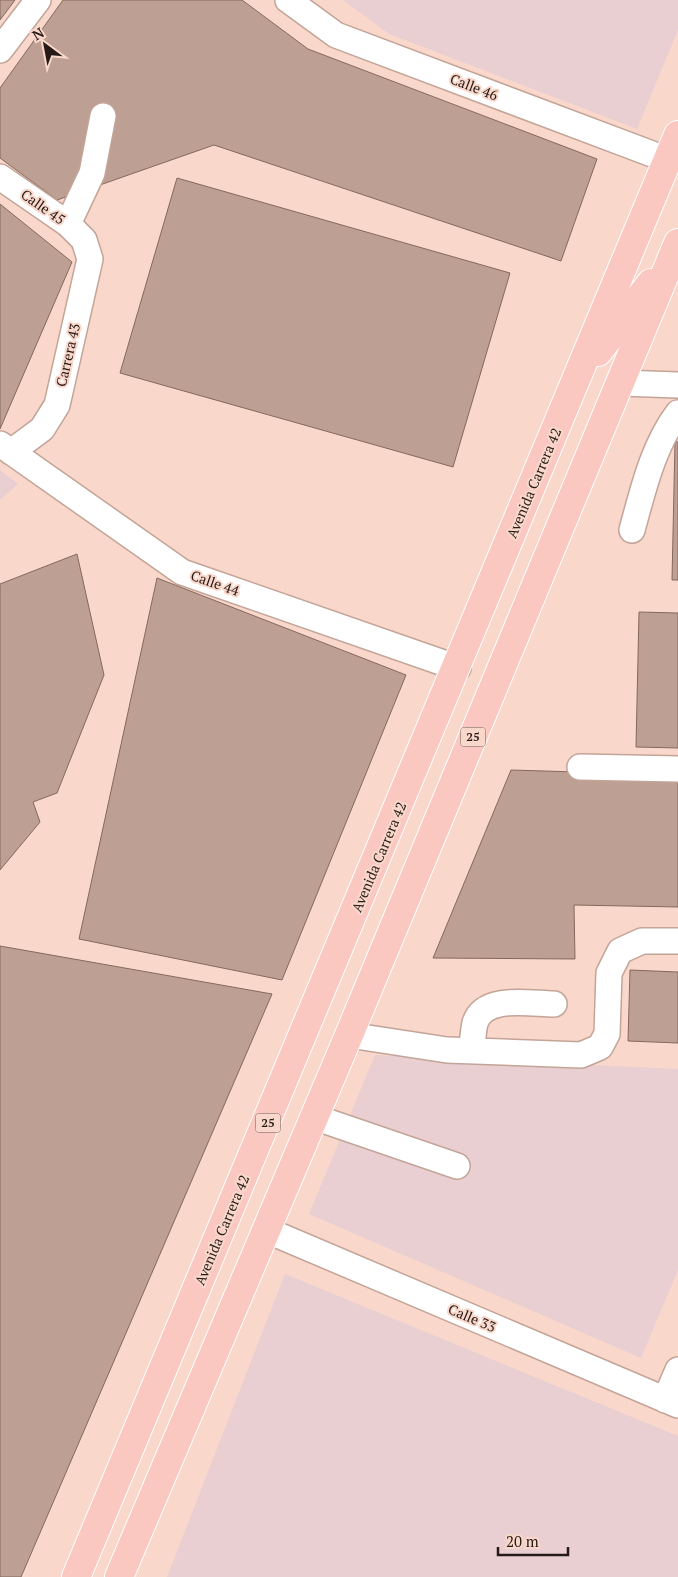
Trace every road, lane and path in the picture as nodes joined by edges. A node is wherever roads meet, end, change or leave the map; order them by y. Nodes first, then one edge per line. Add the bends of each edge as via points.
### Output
1 (38, 0) edge
2 (288, 0) edge
3 (0, 50) edge
4 (103, 116) dead end
5 (678, 135) edge
6 (668, 160) junction
7 (0, 177) edge
8 (76, 232) junction
9 (676, 249) edge
10 (576, 381) junction
11 (621, 383) junction
12 (678, 385) edge
13 (678, 413) edge
14 (5, 448) edge
15 (632, 530) dead end
16 (458, 668) junction
17 (580, 767) dead end
18 (678, 769) edge
19 (678, 941) edge
20 (554, 1004) dead end
21 (348, 1035) junction
22 (471, 1050) junction
23 (314, 1117) junction
24 (457, 1166) dead end
25 (232, 1208) junction
26 (266, 1230) junction
27 (208, 1368) junction
28 (678, 1370) edge
29 (672, 1403) edge
30 (76, 1577) edge
31 (119, 1577) edge

1 - 3 street
2 - 6 street, Calle 46 via 336,35
4 - 8 street
5 - 6 highway, Avenida Carrera 42 / 25
6 - 10 highway, Avenida Carrera 42 / 25
7 - 8 street, Calle 45
8 - 14 street, Carrera 43 via 90,259 57,405 42,429
9 - 10 highway
9 - 11 highway, 25
10 - 16 highway, Avenida Carrera 42 / 25
11 - 12 street
11 - 21 highway, 25
13 - 15 street via 648,471
14 - 16 street, Calle 44 via 182,572
16 - 25 highway, Avenida Carrera 42 / 25
17 - 18 street
19 - 22 street via 642,941 620,951 609,973 607,1034 600,1047 582,1055
20 - 22 street via 498,1003 484,1009 476,1021
21 - 22 street via 447,1050
21 - 23 highway, 25
23 - 24 street
23 - 26 highway, 25
25 - 27 highway
25 - 30 highway, Avenida Carrera 42 / 25
26 - 27 highway, 25
26 - 29 street, Calle 33
27 - 31 highway, 25
28 - 29 street

